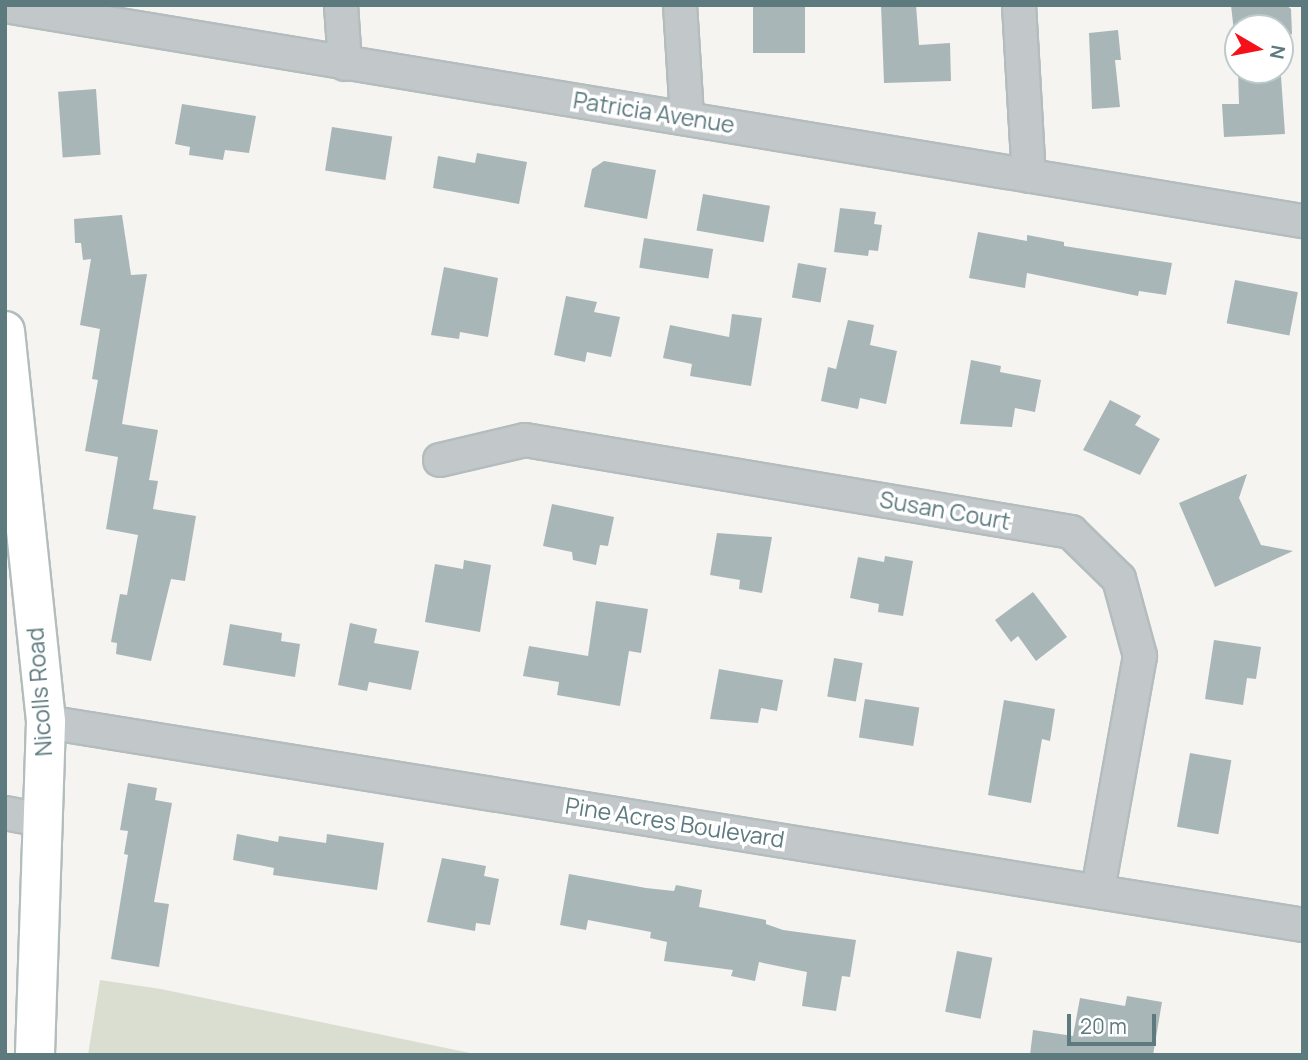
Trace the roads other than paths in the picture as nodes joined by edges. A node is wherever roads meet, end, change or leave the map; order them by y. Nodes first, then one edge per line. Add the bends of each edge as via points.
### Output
1 (341, 5) edge
2 (680, 5) edge
3 (1019, 5) edge
4 (5, 6) edge
5 (345, 64) junction
6 (687, 116) junction
7 (1029, 176) junction
8 (1303, 221) edge
9 (5, 331) edge
10 (8, 397) edge
11 (440, 460) dead end
12 (46, 722) junction
13 (5, 813) edge
14 (42, 820) junction
15 (1098, 890) junction
16 (1303, 925) edge
17 (35, 1055) edge

1 - 5 street
2 - 6 street
3 - 7 street
4 - 5 street, Patricia Avenue
5 - 6 street, Patricia Avenue
6 - 7 street, Patricia Avenue
7 - 8 street, Patricia Avenue
9 - 10 street, Nicolls Road
10 - 12 street, Nicolls Road
11 - 15 street, Susan Court via 525,440 1071,532 1119,579 1140,656
12 - 14 street, Nicolls Road
12 - 15 street, Pine Acres Boulevard
13 - 14 street
14 - 17 street, Nicolls Road
15 - 16 street, Pine Acres Boulevard

